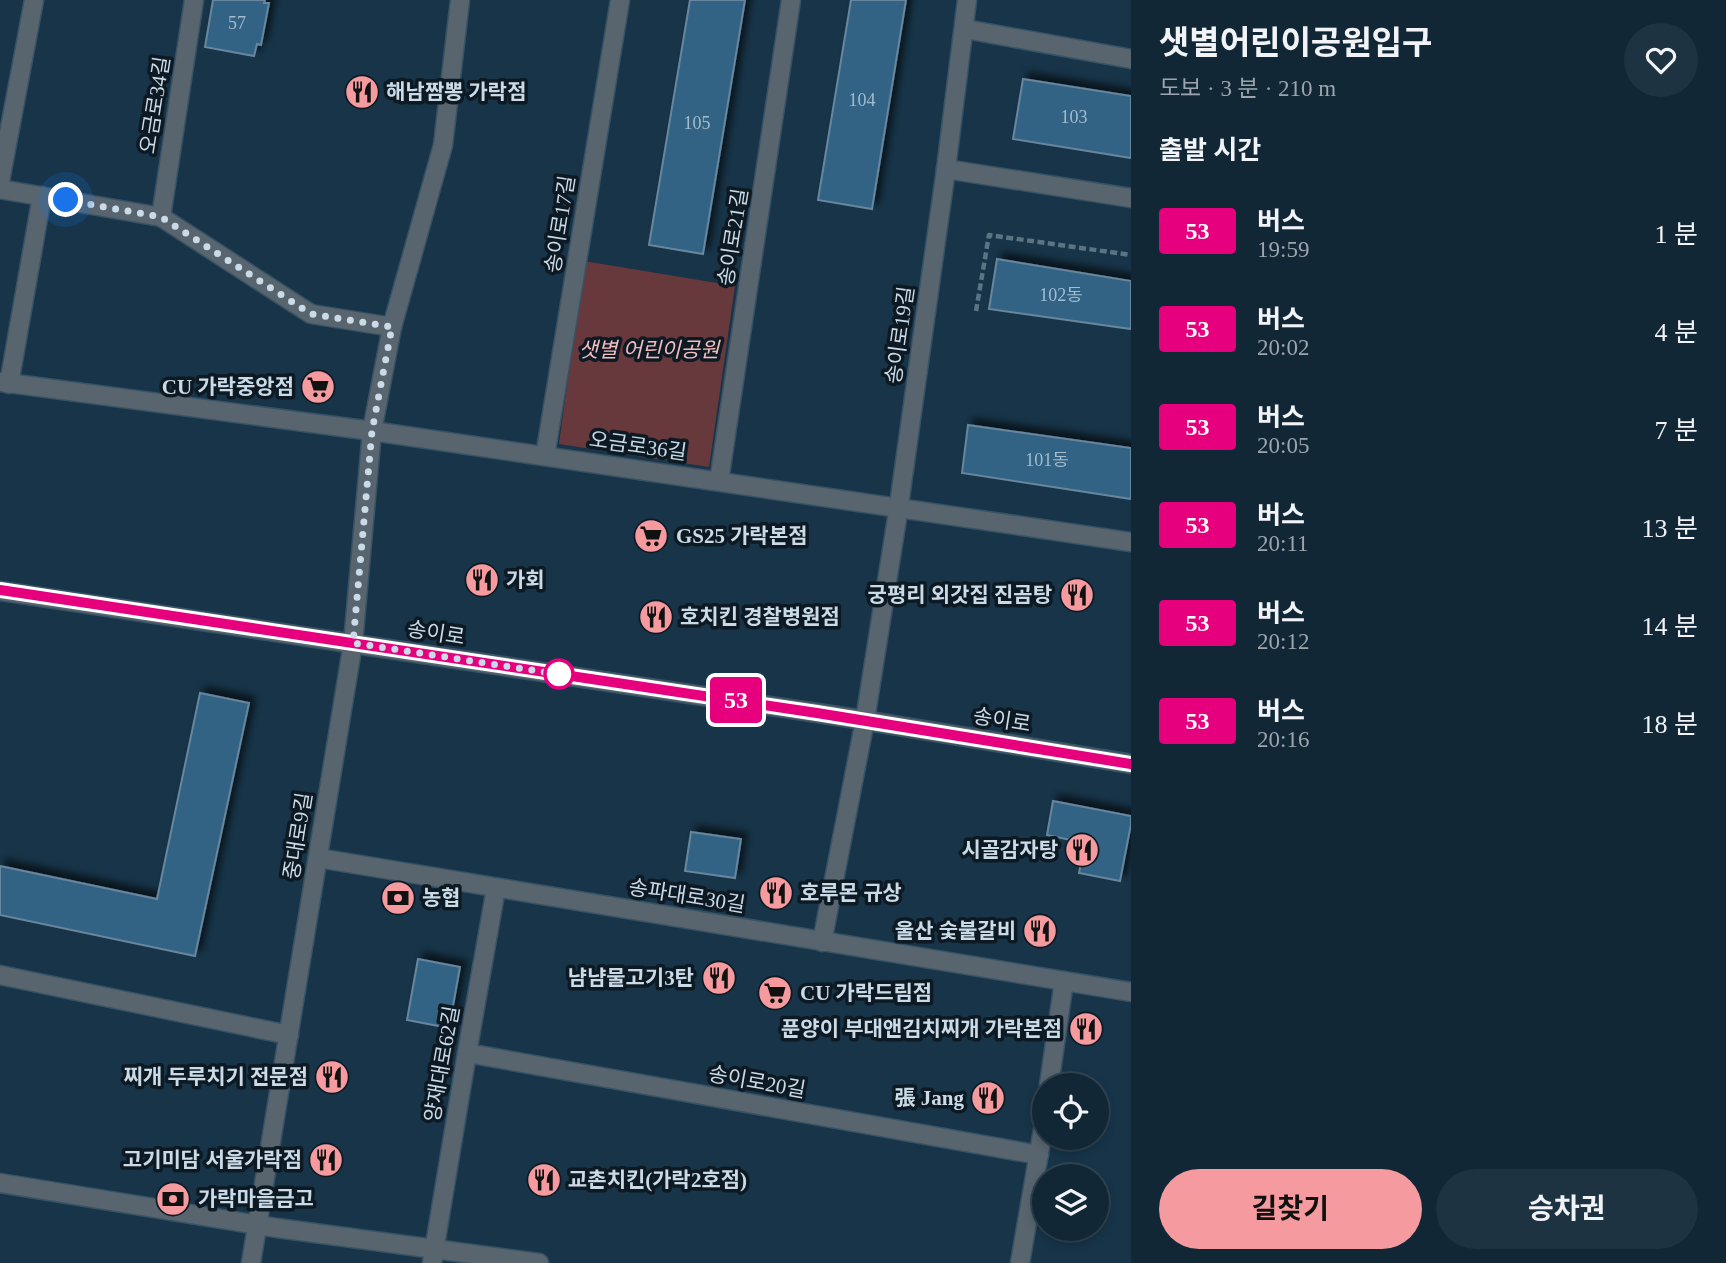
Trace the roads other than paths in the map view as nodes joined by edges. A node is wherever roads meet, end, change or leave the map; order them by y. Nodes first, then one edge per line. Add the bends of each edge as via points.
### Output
1 (34, 0) edge
2 (194, 0) edge
3 (460, 0) edge
4 (620, 0) edge
5 (792, 0) edge
6 (967, 0) edge
7 (965, 29) junction
8 (1131, 59) edge
9 (946, 169) junction
10 (0, 181) edge
11 (0, 189) edge
12 (42, 196) junction
13 (1131, 198) edge
14 (161, 217) junction
15 (392, 327) junction
16 (5, 383) edge
17 (372, 431) junction
18 (545, 456) junction
19 (719, 481) junction
20 (898, 507) junction
21 (1131, 542) edge
22 (0, 590) edge
23 (353, 643) junction
24 (865, 720) junction
25 (1131, 764) edge
26 (318, 858) junction
27 (496, 888) junction
28 (822, 942) junction
29 (0, 975) edge
30 (1064, 981) junction
31 (1131, 992) edge
32 (289, 1035) junction
33 (467, 1053) junction
34 (1051, 1073) edge
35 (1040, 1150) edge
36 (1039, 1155) junction
37 (0, 1183) edge
38 (258, 1225) junction
39 (433, 1256) edge
40 (251, 1263) edge
41 (539, 1263) edge
42 (1020, 1263) edge

1 - 10 street
2 - 14 street, 오금로34길
3 - 15 street via 443,145
4 - 18 street, 송이로17길
5 - 19 street, 송이로21길
6 - 7 street, 송이로19길
7 - 8 street
7 - 9 street, 송이로19길
9 - 13 street
9 - 20 street, 송이로19길
11 - 12 street
12 - 14 street
12 - 16 street, 오금로36길
14 - 15 street via 311,314
15 - 17 street
16 - 17 street, 오금로36길
17 - 18 street, 오금로36길
17 - 23 street
18 - 19 street, 오금로36길
19 - 20 street, 오금로36길
20 - 21 street
20 - 24 street, 송이로19길
22 - 23 street, 송이로
23 - 24 street, 송이로
23 - 26 street, 중대로9길
24 - 25 street, 송이로
24 - 28 street
26 - 27 street, 송파대로30길
26 - 32 street, 중대로9길
27 - 28 street, 송파대로30길
27 - 33 street, 양재대로62길
28 - 30 street, 송파대로30길
29 - 32 street
30 - 31 street, 송파대로30길
30 - 34 street
32 - 38 street, 중대로9길
33 - 36 street, 송이로20길
33 - 39 street, 양재대로62길
35 - 36 street
36 - 42 street
37 - 38 street
38 - 39 street
38 - 40 street, 중대로9길
39 - 41 street

